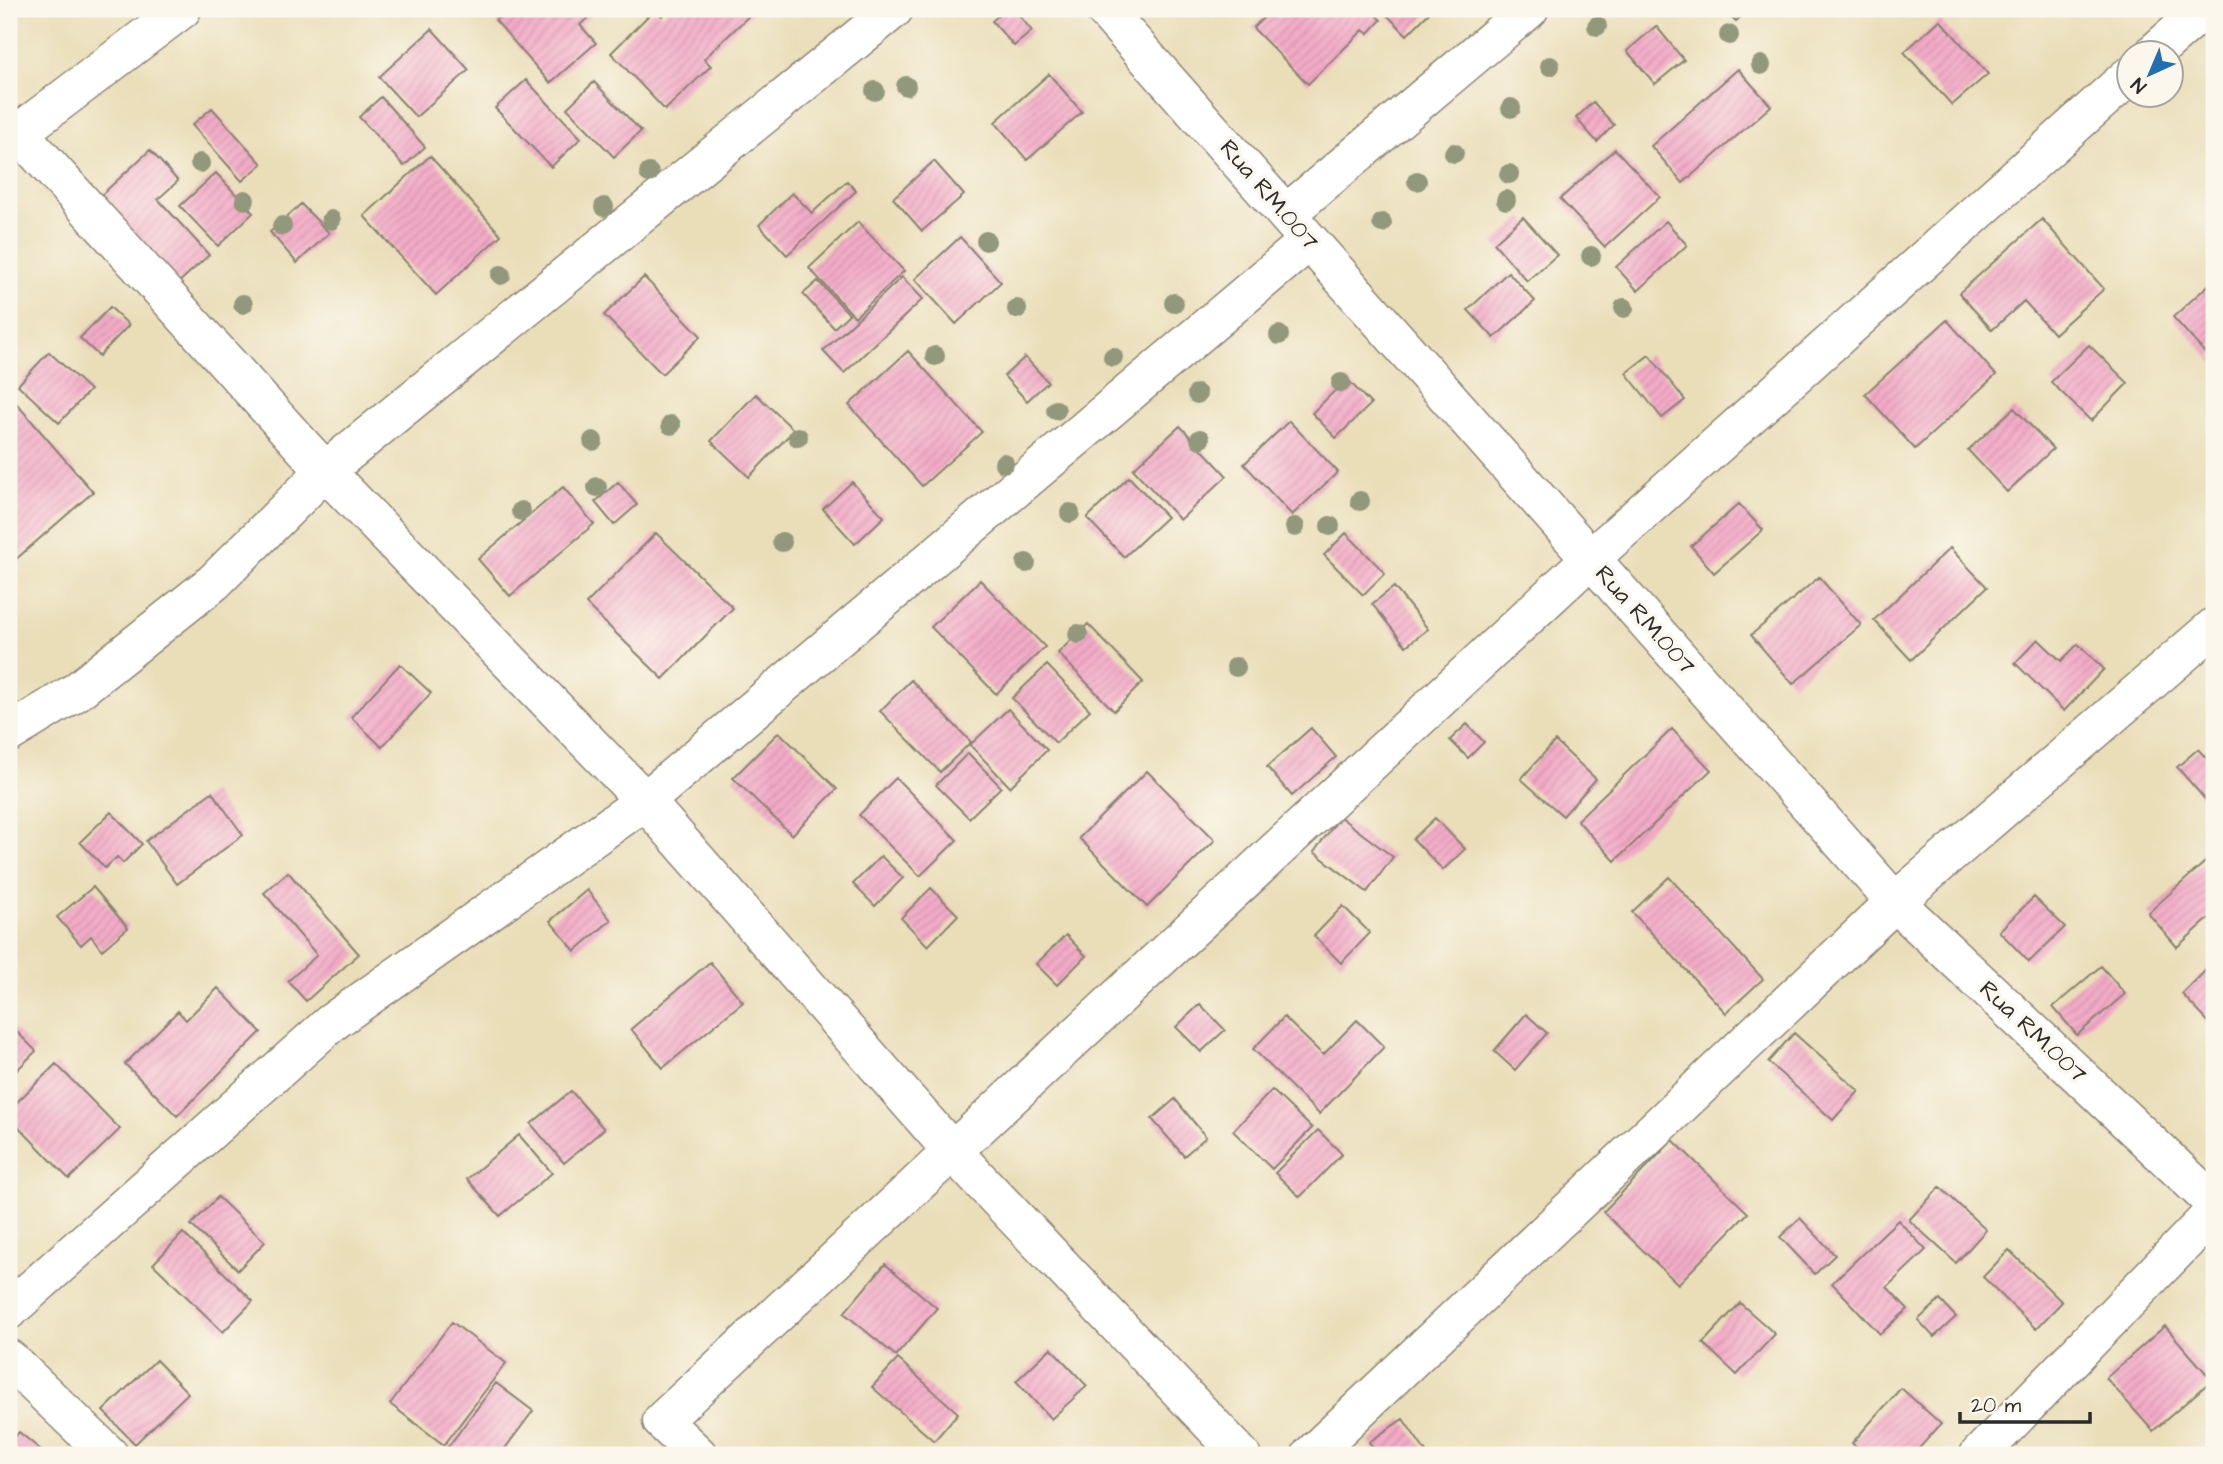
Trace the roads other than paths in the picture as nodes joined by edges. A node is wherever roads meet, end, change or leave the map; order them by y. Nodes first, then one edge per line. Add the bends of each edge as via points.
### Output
1 (182, 9) edge
2 (894, 9) edge
3 (1104, 9) edge
4 (1529, 9) edge
5 (2204, 9) edge
6 (2171, 38) edge
7 (2114, 90) edge
8 (14, 136) edge
9 (1298, 228) junction
10 (325, 471) junction
11 (1591, 558) junction
12 (2214, 627) edge
13 (9, 733) edge
14 (645, 801) junction
15 (1895, 902) junction
16 (953, 1152) junction
17 (2214, 1203) edge
18 (2214, 1212) edge
19 (9, 1310) edge
20 (9, 1359) edge
21 (109, 1455) edge
22 (698, 1455) edge
23 (1241, 1455) edge
24 (1311, 1455) edge
25 (1979, 1455) edge

1 - 8 street
2 - 10 street
3 - 9 street, Rua RM.007
4 - 9 street
5 - 6 street
7 - 11 street
8 - 10 street
9 - 11 street, Rua RM.007
9 - 14 street
10 - 13 street via 214,582 76,692
10 - 14 street
11 - 15 street, Rua RM.007
11 - 16 street
12 - 15 street
14 - 16 street
14 - 19 street via 331,1023
15 - 17 street, Rua RM.007
15 - 24 street
16 - 22 street via 662,1421
16 - 23 street
18 - 25 street
20 - 21 street

